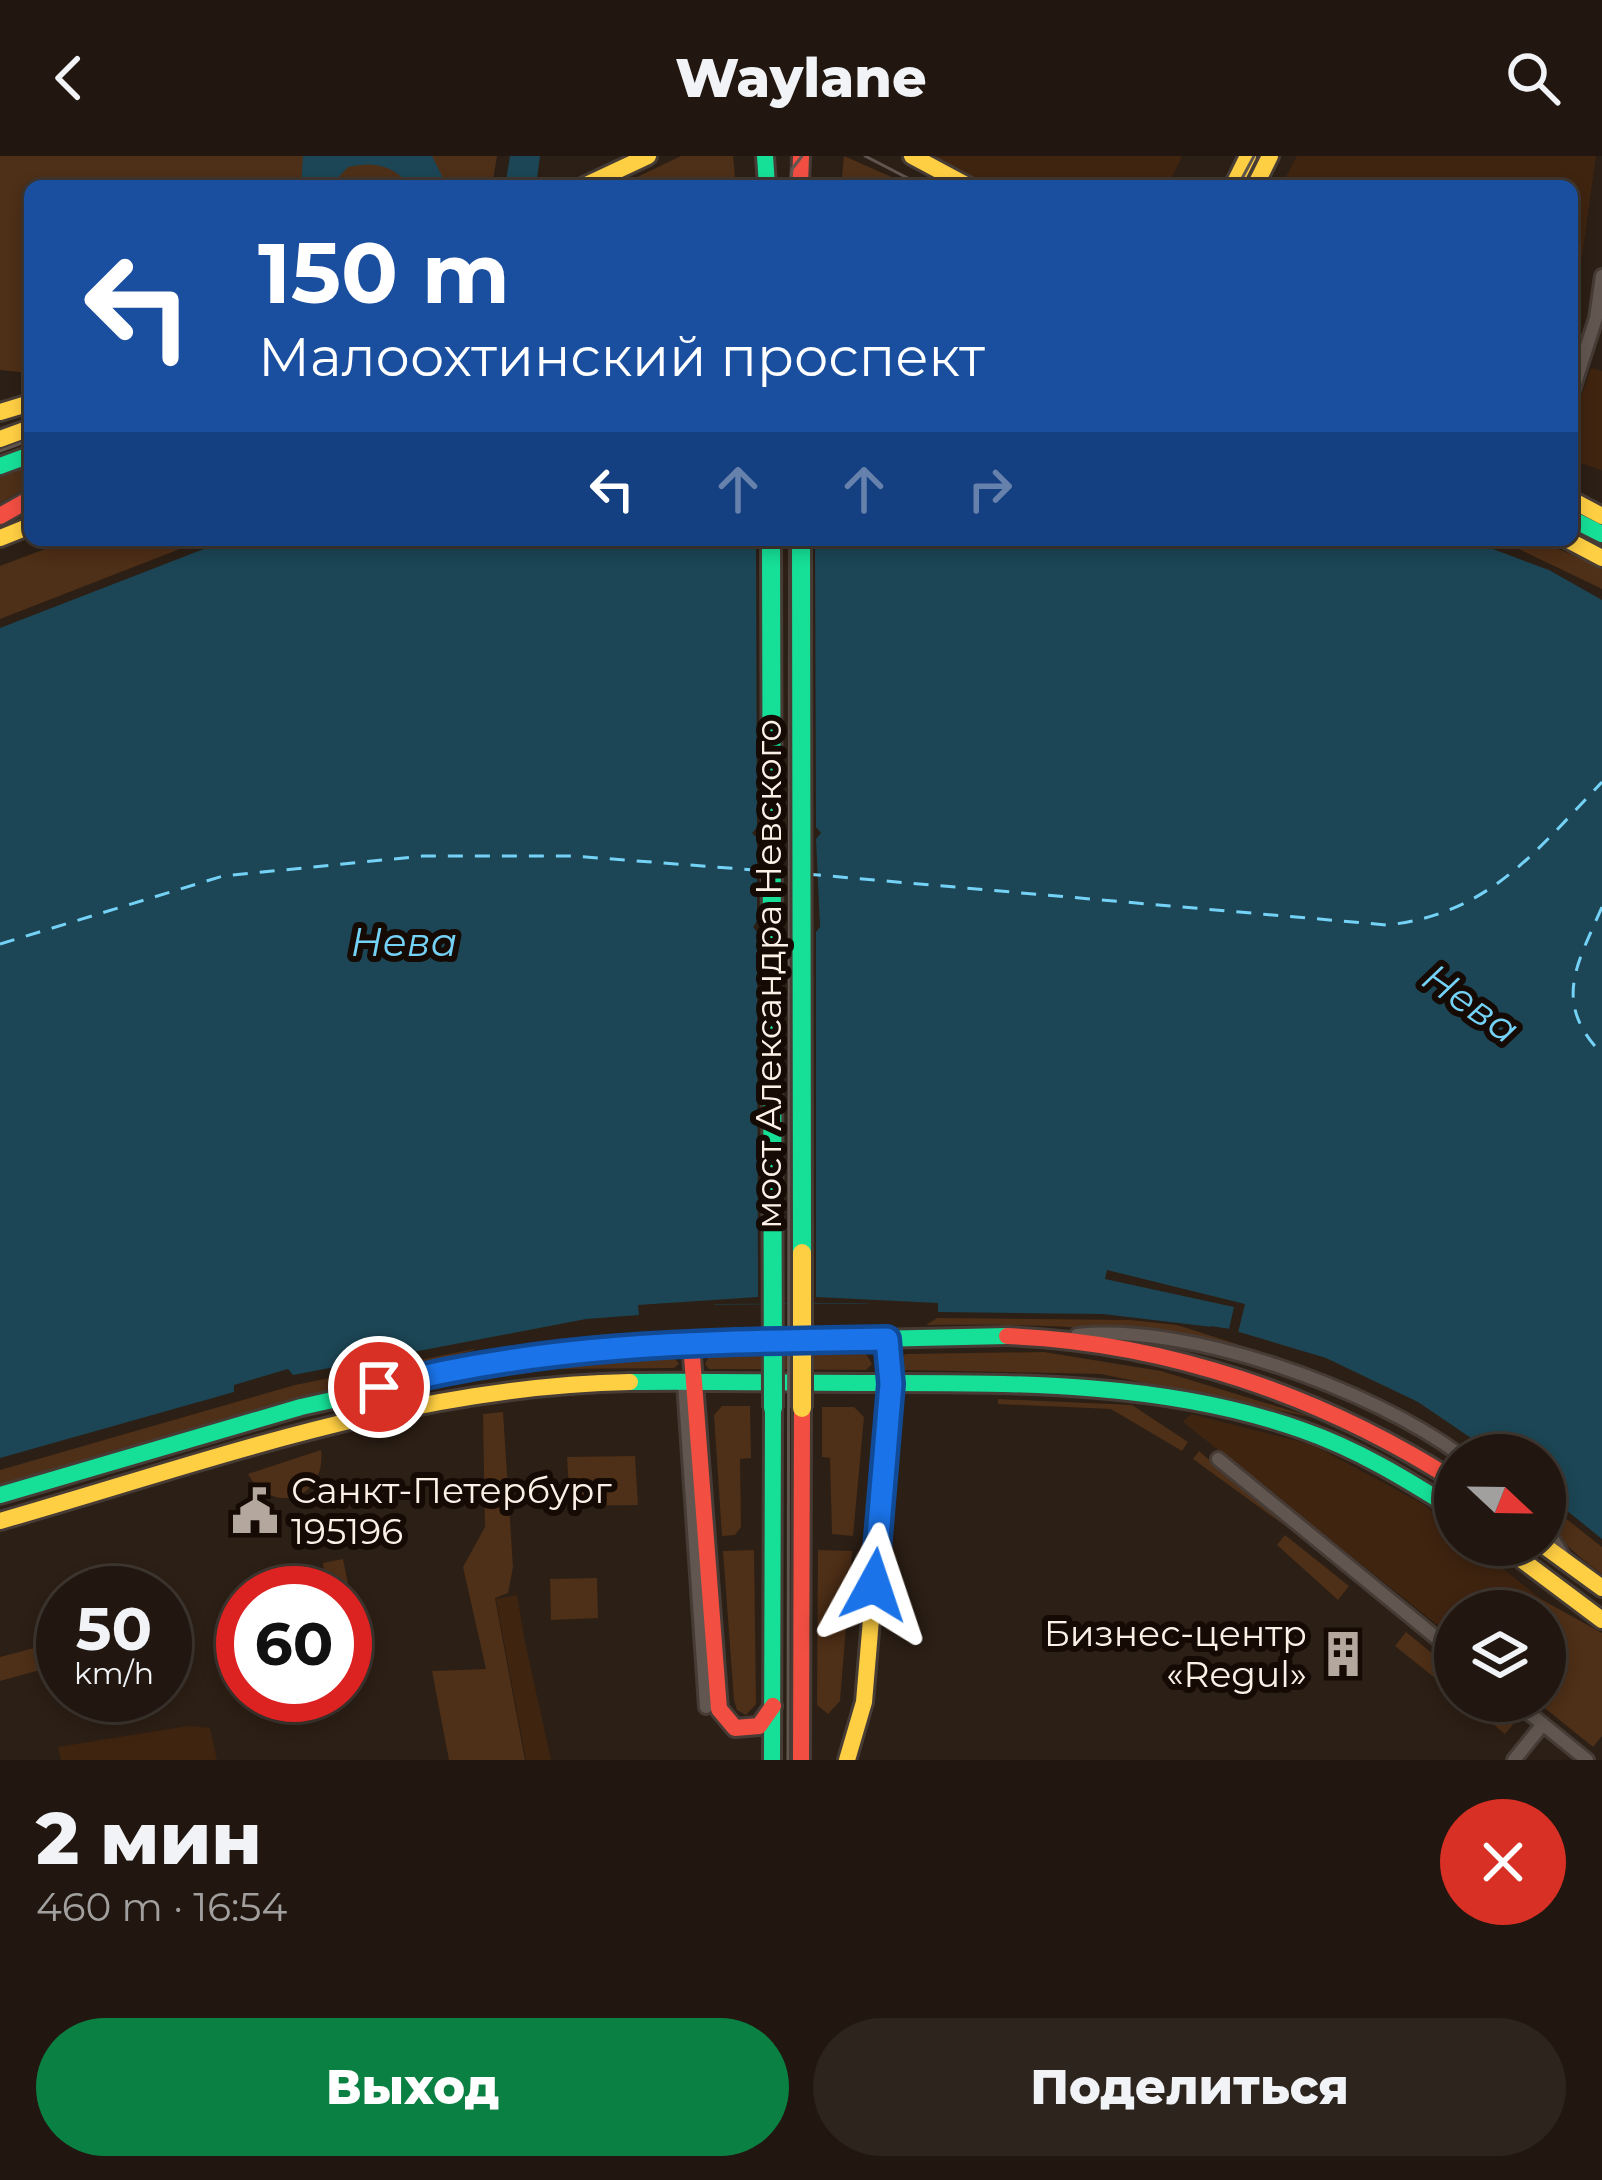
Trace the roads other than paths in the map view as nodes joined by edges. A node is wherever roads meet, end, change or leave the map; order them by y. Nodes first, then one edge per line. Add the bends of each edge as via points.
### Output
1 (648, 156) edge
2 (912, 156) edge
3 (597, 180) edge
4 (957, 180) edge
5 (1602, 276) edge
6 (1578, 373) edge
7 (1587, 510) edge
8 (1602, 534) edge
9 (771, 546) edge
10 (801, 546) edge
11 (1041, 1337) junction
12 (887, 1339) junction
13 (691, 1343) junction
14 (691, 1383) junction
15 (884, 1384) junction
16 (1434, 1440) edge
17 (1218, 1459) dead end
18 (1434, 1467) edge
19 (1434, 1495) edge
20 (0, 1496) edge
21 (0, 1521) edge
22 (1567, 1562) edge
23 (1530, 1566) edge
24 (1602, 1588) edge
25 (1602, 1620) edge
26 (1434, 1636) edge
27 (773, 1706) junction
28 (706, 1707) dead end
29 (1540, 1722) edge
30 (1543, 1724) junction
31 (772, 1760) edge
32 (801, 1760) edge
33 (847, 1760) edge
34 (1514, 1760) edge
35 (1586, 1760) edge

1 - 3 main road
2 - 4 main road
5 - 6 street
7 - 8 main road
9 - 27 main road, мост Александра Невского, bridge
10 - 32 main road, мост Александра Невского, bridge
11 - 12 main road
11 - 16 street via 1128,1335 1235,1357 1378,1408
11 - 18 main road via 1183,1364 1296,1399
12 - 13 main road
12 - 15 main road
13 - 14 main road
13 - 20 main road via 550,1352 424,1375
14 - 15 main road
14 - 21 main road via 534,1385 434,1398
14 - 27 main road via 719,1709 747,1730
14 - 28 street
15 - 19 main road via 1036,1383 1250,1414 1330,1439
15 - 33 main road via 864,1702
17 - 26 street
22 - 24 main road
23 - 25 main road
27 - 31 main road, мост Александра Невского
29 - 30 street
30 - 34 street
30 - 35 street

